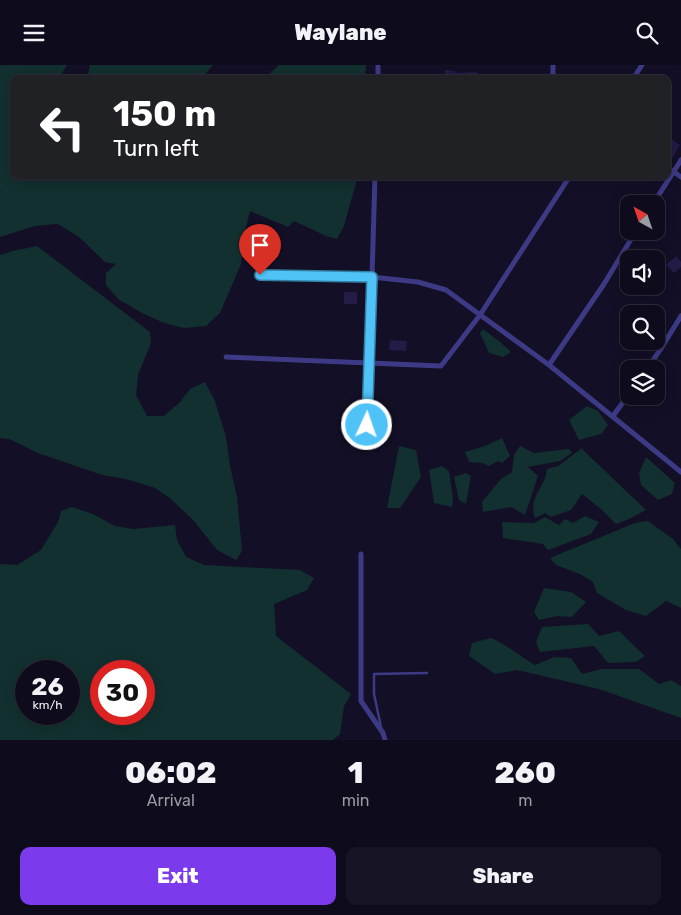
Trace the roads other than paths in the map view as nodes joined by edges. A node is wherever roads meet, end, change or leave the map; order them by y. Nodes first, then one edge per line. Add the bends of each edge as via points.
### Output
1 (681, 160) edge
2 (671, 169) edge
3 (375, 180) edge
4 (567, 180) edge
5 (665, 180) edge
6 (658, 195) edge
7 (631, 240) edge
8 (260, 275) dead end
9 (372, 277) junction
10 (480, 315) junction
11 (681, 316) edge
12 (226, 357) dead end
13 (653, 360) edge
14 (370, 363) junction
15 (549, 365) junction
16 (621, 405) edge
17 (613, 417) junction
18 (367, 425) dead end
19 (681, 471) edge
20 (361, 554) dead end
21 (427, 673) dead end
22 (383, 733) junction
23 (386, 740) edge

1 - 2 street
3 - 9 street
4 - 10 street
5 - 6 street
7 - 15 street
8 - 9 street
9 - 10 street via 446,290
9 - 14 street
10 - 14 street via 441,366
10 - 15 street
11 - 13 street
12 - 14 street
14 - 18 street
15 - 17 street
16 - 17 street
17 - 19 street
20 - 22 street via 361,701
21 - 22 lane via 374,675 374,693
22 - 23 street

